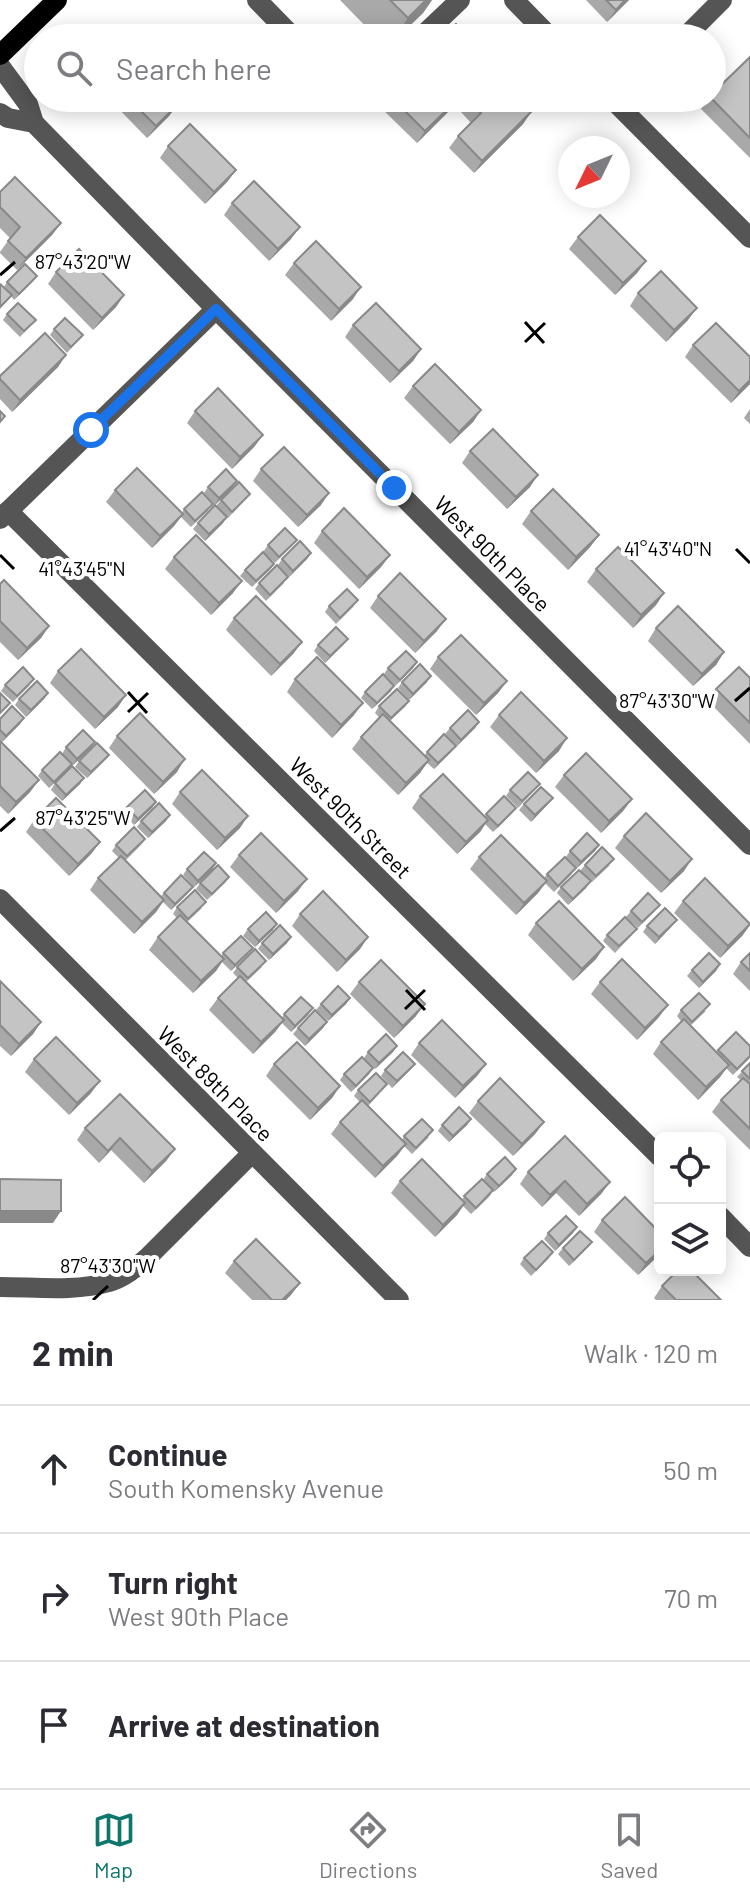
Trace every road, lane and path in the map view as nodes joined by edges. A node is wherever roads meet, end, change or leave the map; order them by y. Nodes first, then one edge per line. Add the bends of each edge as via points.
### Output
1 (57, 0) edge
2 (257, 0) edge
3 (460, 0) edge
4 (514, 0) edge
5 (722, 0) edge
6 (32, 24) edge
7 (280, 24) edge
8 (435, 24) edge
9 (537, 24) edge
10 (698, 24) edge
11 (24, 32) edge
12 (0, 55) edge
13 (0, 66) edge
14 (24, 99) edge
15 (31, 112) edge
16 (629, 112) edge
17 (0, 113) edge
18 (34, 123) junction
19 (0, 131) edge
20 (750, 238) edge
21 (216, 309) junction
22 (4, 515) edge
23 (750, 845) edge
24 (0, 899) edge
25 (654, 1151) edge
26 (252, 1153) junction
27 (726, 1222) edge
28 (750, 1247) edge
29 (0, 1287) edge
30 (399, 1300) edge

1 - 6 main road
2 - 7 street
3 - 8 street
4 - 9 street
5 - 10 street
11 - 12 main road
13 - 14 street, West 90th Place
15 - 18 street, West 90th Place
16 - 20 street
17 - 18 street, West 90th Place
18 - 19 street
18 - 21 street, West 90th Place
21 - 22 street
21 - 23 street, West 90th Place
22 - 25 street, West 90th Street
24 - 26 street, West 89th Place
26 - 29 street via 128,1274 86,1286
26 - 30 street, West 89th Place
27 - 28 street

